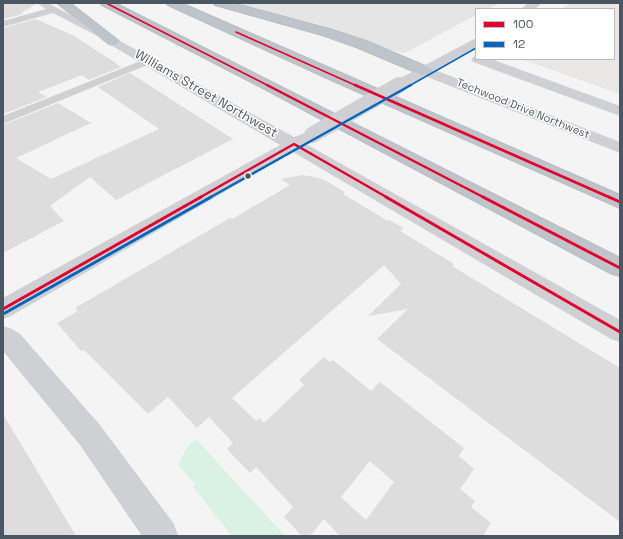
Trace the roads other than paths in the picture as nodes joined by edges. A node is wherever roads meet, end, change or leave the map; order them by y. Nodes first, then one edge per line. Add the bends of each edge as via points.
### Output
1 (41, 3) edge
2 (63, 3) edge
3 (106, 3) edge
4 (172, 3) edge
5 (219, 3) edge
6 (52, 10) junction
7 (3, 24) edge
8 (114, 41) junction
9 (475, 43) edge
10 (459, 52) junction
11 (475, 58) edge
12 (480, 60) edge
13 (148, 61) junction
14 (425, 71) junction
15 (620, 111) edge
16 (3, 120) edge
17 (303, 139) junction
18 (620, 148) edge
19 (620, 202) edge
20 (620, 268) edge
21 (3, 309) edge
22 (620, 332) edge
23 (3, 336) edge
24 (162, 536) edge

1 - 6 street, Williams Street Northwest
2 - 8 highway
3 - 20 highway
4 - 19 highway
5 - 14 highway via 326,32
6 - 7 street
6 - 8 street, Williams Street Northwest
8 - 13 street, Williams Street Northwest
9 - 10 street
10 - 11 street
10 - 14 street
12 - 15 street
13 - 16 street
13 - 17 street, Williams Street Northwest
14 - 17 street, bridge
14 - 18 street, Techwood Drive Northwest
17 - 21 street
17 - 22 street, Williams Street Northwest
23 - 24 street via 11,342 90,435

